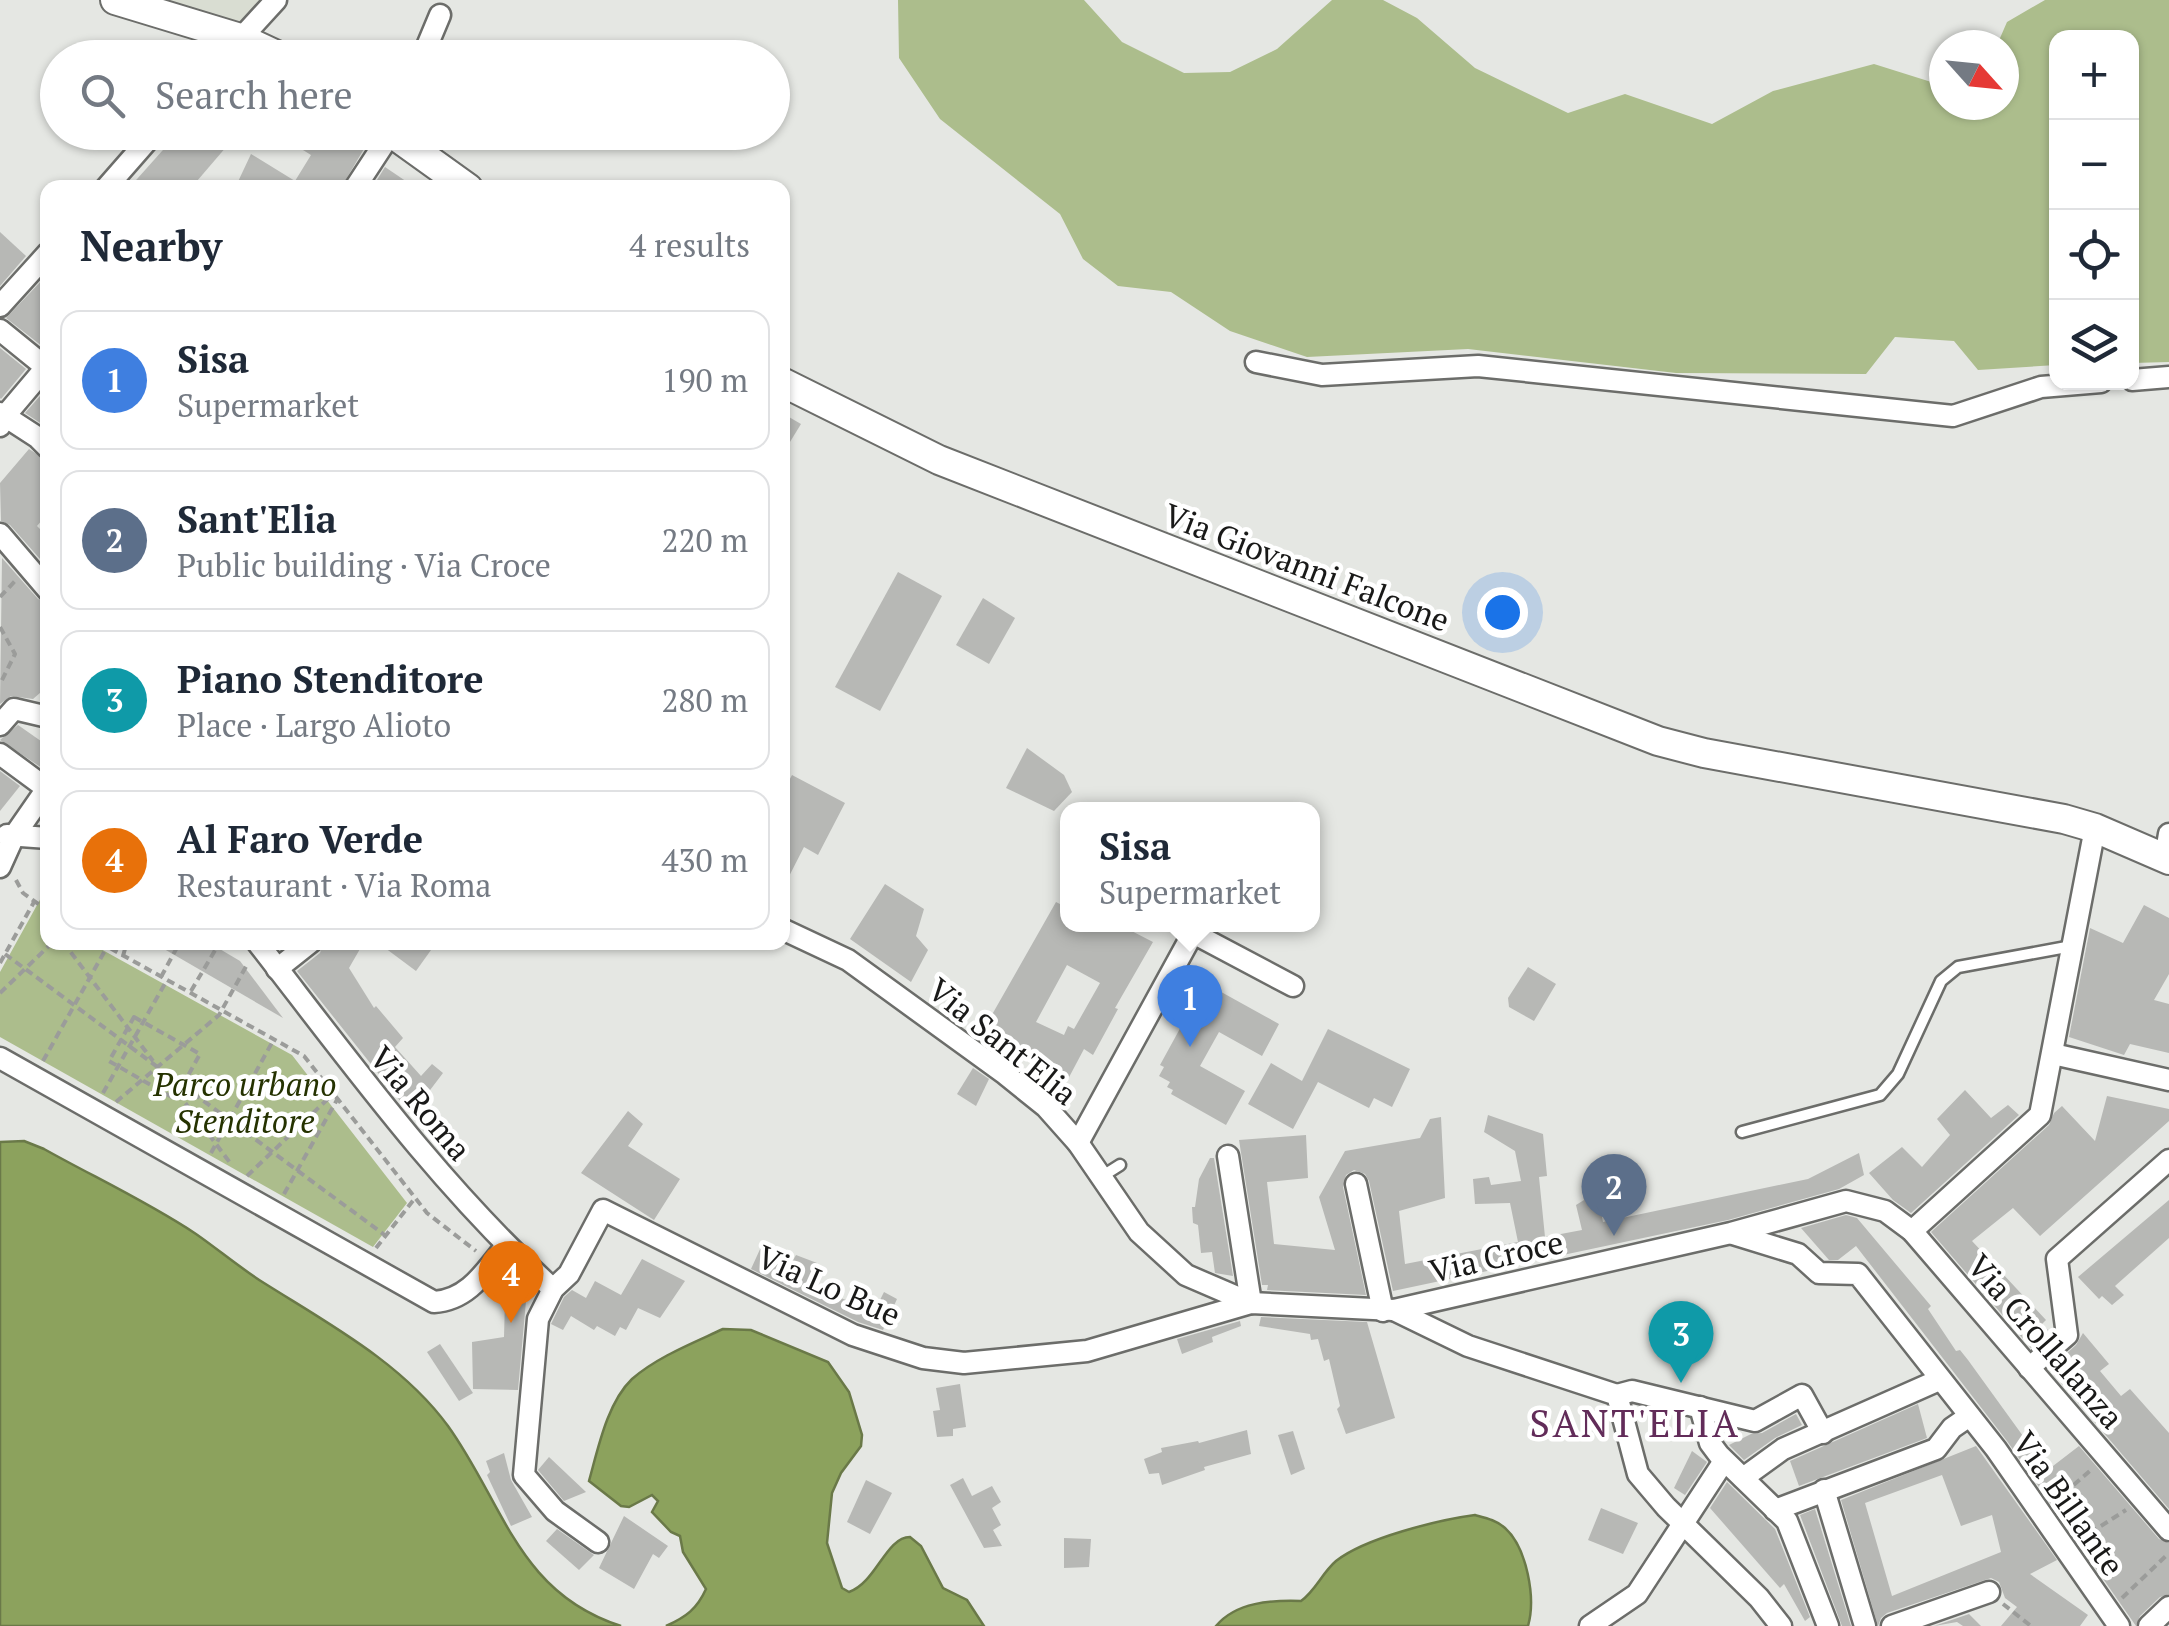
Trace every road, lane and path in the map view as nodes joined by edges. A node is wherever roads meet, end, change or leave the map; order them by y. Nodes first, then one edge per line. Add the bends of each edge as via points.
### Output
1 (115, 0) edge
2 (276, 0) edge
3 (440, 14) dead end
4 (212, 40) edge
5 (238, 40) edge
6 (429, 40) edge
7 (139, 150) edge
8 (379, 150) edge
9 (414, 150) edge
10 (113, 180) edge
11 (359, 180) edge
12 (457, 180) edge
13 (40, 261) edge
14 (0, 306) edge
15 (0, 330) edge
16 (40, 361) edge
17 (1256, 362) dead end
18 (40, 375) edge
19 (2169, 377) edge
20 (2139, 379) edge
21 (790, 386) edge
22 (2049, 386) edge
23 (1, 419) edge
24 (40, 443) edge
25 (0, 534) edge
26 (40, 581) edge
27 (0, 627) edge
28 (0, 684) edge
29 (40, 715) edge
30 (0, 726) edge
31 (0, 754) edge
32 (40, 783) edge
33 (40, 796) edge
34 (2096, 828) junction
35 (7, 835) edge
36 (40, 837) edge
37 (2168, 850) edge
38 (7, 869) edge
39 (34, 902) junction
40 (40, 906) edge
41 (790, 933) edge
42 (2073, 946) junction
43 (45, 950) edge
44 (69, 950) edge
45 (105, 950) edge
46 (112, 950) edge
47 (124, 950) edge
48 (176, 950) edge
49 (216, 950) edge
50 (262, 950) edge
51 (301, 950) edge
52 (5, 954) junction
53 (123, 956) junction
54 (0, 964) edge
55 (246, 968) dead end
56 (277, 969) junction
57 (26, 970) junction
58 (90, 978) junction
59 (164, 978) junction
60 (1293, 986) dead end
61 (0, 993) edge
62 (190, 993) junction
63 (74, 1006) junction
64 (222, 1010) junction
65 (143, 1022) junction
66 (128, 1028) junction
67 (135, 1037) junction
68 (274, 1039) junction
69 (121, 1040) junction
70 (184, 1045) junction
71 (129, 1046) junction
72 (2053, 1054) junction
73 (0, 1058) edge
74 (41, 1065) dead end
75 (118, 1066) junction
76 (158, 1067) junction
77 (142, 1080) junction
78 (2169, 1080) edge
79 (182, 1086) junction
80 (178, 1094) junction
81 (336, 1096) junction
82 (100, 1098) dead end
83 (112, 1106) dead end
84 (229, 1120) junction
85 (1742, 1132) dead end
86 (1078, 1143) junction
87 (216, 1144) junction
88 (272, 1152) junction
89 (1228, 1156) dead end
90 (2169, 1160) edge
91 (1120, 1164) dead end
92 (234, 1168) dead end
93 (201, 1170) junction
94 (298, 1171) junction
95 (1101, 1177) junction
96 (243, 1180) dead end
97 (1356, 1184) dead end
98 (280, 1201) dead end
99 (1866, 1204) joint
100 (1912, 1231) junction
101 (1731, 1234) junction
102 (386, 1236) dead end
103 (506, 1246) junction
104 (492, 1263) junction
105 (553, 1288) junction
106 (1252, 1303) junction
107 (1388, 1310) junction
108 (2029, 1368) junction
109 (1939, 1380) junction
110 (1616, 1395) junction
111 (1700, 1407) junction
112 (1968, 1417) junction
113 (1823, 1433) junction
114 (2107, 1456) junction
115 (1724, 1461) junction
116 (1743, 1478) junction
117 (1824, 1490) junction
118 (2142, 1499) junction
119 (1775, 1510) junction
120 (2040, 1514) junction
121 (1684, 1524) junction
122 (2169, 1530) edge
123 (598, 1542) dead end
124 (2064, 1550) junction
125 (2169, 1553) edge
126 (1989, 1592) joint
127 (2169, 1607) edge
128 (1861, 1616) edge
129 (2114, 1618) edge
130 (1827, 1621) edge
131 (1590, 1626) edge
132 (1782, 1626) edge
133 (1892, 1626) edge
134 (2031, 1626) edge
135 (2149, 1626) edge

1 - 4 street
2 - 5 street
3 - 6 street
7 - 10 street
8 - 11 street
9 - 12 street
13 - 14 street
15 - 16 street
17 - 22 street via 1322,374 1478,366 1953,416
18 - 23 street
19 - 20 street
21 - 34 street, Via Giovanni Falcone via 939,460 1658,741
23 - 24 street
25 - 26 street
27 - 28 path via 15,654
29 - 30 street via 14,709
31 - 32 street
33 - 35 street
34 - 37 street, Via Giovanni Falcone
34 - 42 street
35 - 36 street
35 - 38 street
38 - 39 path
39 - 40 path
39 - 52 path
41 - 86 street, Via Sant'Elia via 848,960 1005,1074
42 - 72 street
42 - 85 lane via 1948,972 1898,1074 1880,1095
43 - 57 path
44 - 58 path
45 - 58 path
46 - 53 path
47 - 53 path
48 - 59 path
49 - 62 path
50 - 56 street, Via Roma
51 - 56 street
52 - 54 path
52 - 57 path
53 - 59 path
55 - 64 path
56 - 103 street, Via Roma via 419,1151
57 - 61 path
57 - 63 path
58 - 63 path
58 - 66 path
59 - 62 path
59 - 65 path
60 - 86 street via 1192,933
62 - 64 path
63 - 69 path
63 - 74 path
64 - 68 path
64 - 70 path
65 - 66 path via 134,1017
65 - 67 path
65 - 70 path
66 - 67 path
66 - 69 path
67 - 71 path
67 - 76 path
68 - 81 path via 304,1056
68 - 84 path
69 - 71 path
69 - 75 path via 109,1062
70 - 76 path
70 - 79 path via 200,1054
71 - 75 path
71 - 76 path
72 - 78 street
72 - 100 street via 2040,1115
73 - 93 street
75 - 77 path
75 - 82 path
76 - 77 path
76 - 79 path
76 - 80 path
77 - 80 path via 175,1099
77 - 83 path
79 - 80 path
79 - 84 path
80 - 87 path
81 - 88 path
81 - 94 path
81 - 104 path via 427,1213
84 - 87 path
84 - 88 path
86 - 95 street, Via Sant'Elia
87 - 92 path
87 - 93 path
88 - 94 path
88 - 96 path
89 - 106 street
90 - 108 street via 2057,1259 2068,1334
91 - 95 lane
93 - 104 street via 434,1302 460,1295
94 - 98 path
94 - 102 path
95 - 106 street, Via Sant'Elia via 1139,1232 1186,1275
97 - 107 street
99 - 100 street, Via Crollalanza
99 - 101 street, Via Croce via 1846,1202
100 - 108 street, Via Crollalanza
101 - 107 street, Via Croce
101 - 109 street, Via Billante via 1798,1254 1819,1273 1858,1274
103 - 104 street
103 - 105 street, Via Roma
105 - 106 street, Via Lo Bue via 569,1274 604,1210 853,1335 923,1358 964,1363 1086,1351
105 - 123 street via 538,1318 524,1474 555,1511
106 - 107 street, Via Croce
107 - 110 street via 1468,1346
108 - 114 street, Via Crollalanza
109 - 112 street, Via Billante
109 - 113 street
110 - 111 street via 1632,1391
110 - 121 street via 1638,1474
111 - 113 street via 1755,1421 1802,1395
111 - 115 street via 1710,1443
112 - 117 street via 1936,1450
112 - 120 street, Via Billante
113 - 116 street via 1782,1449
114 - 118 street, Via Crollalanza
114 - 120 path
115 - 116 street
115 - 121 street
116 - 119 street
117 - 119 street
117 - 128 street
118 - 122 street, Via Crollalanza
118 - 124 path
119 - 130 street
120 - 124 street, Via Billante
121 - 131 street via 1637,1594
121 - 132 street
124 - 129 street, Via Billante
125 - 129 path
126 - 133 street
126 - 134 path
127 - 135 street
128 - 130 street

